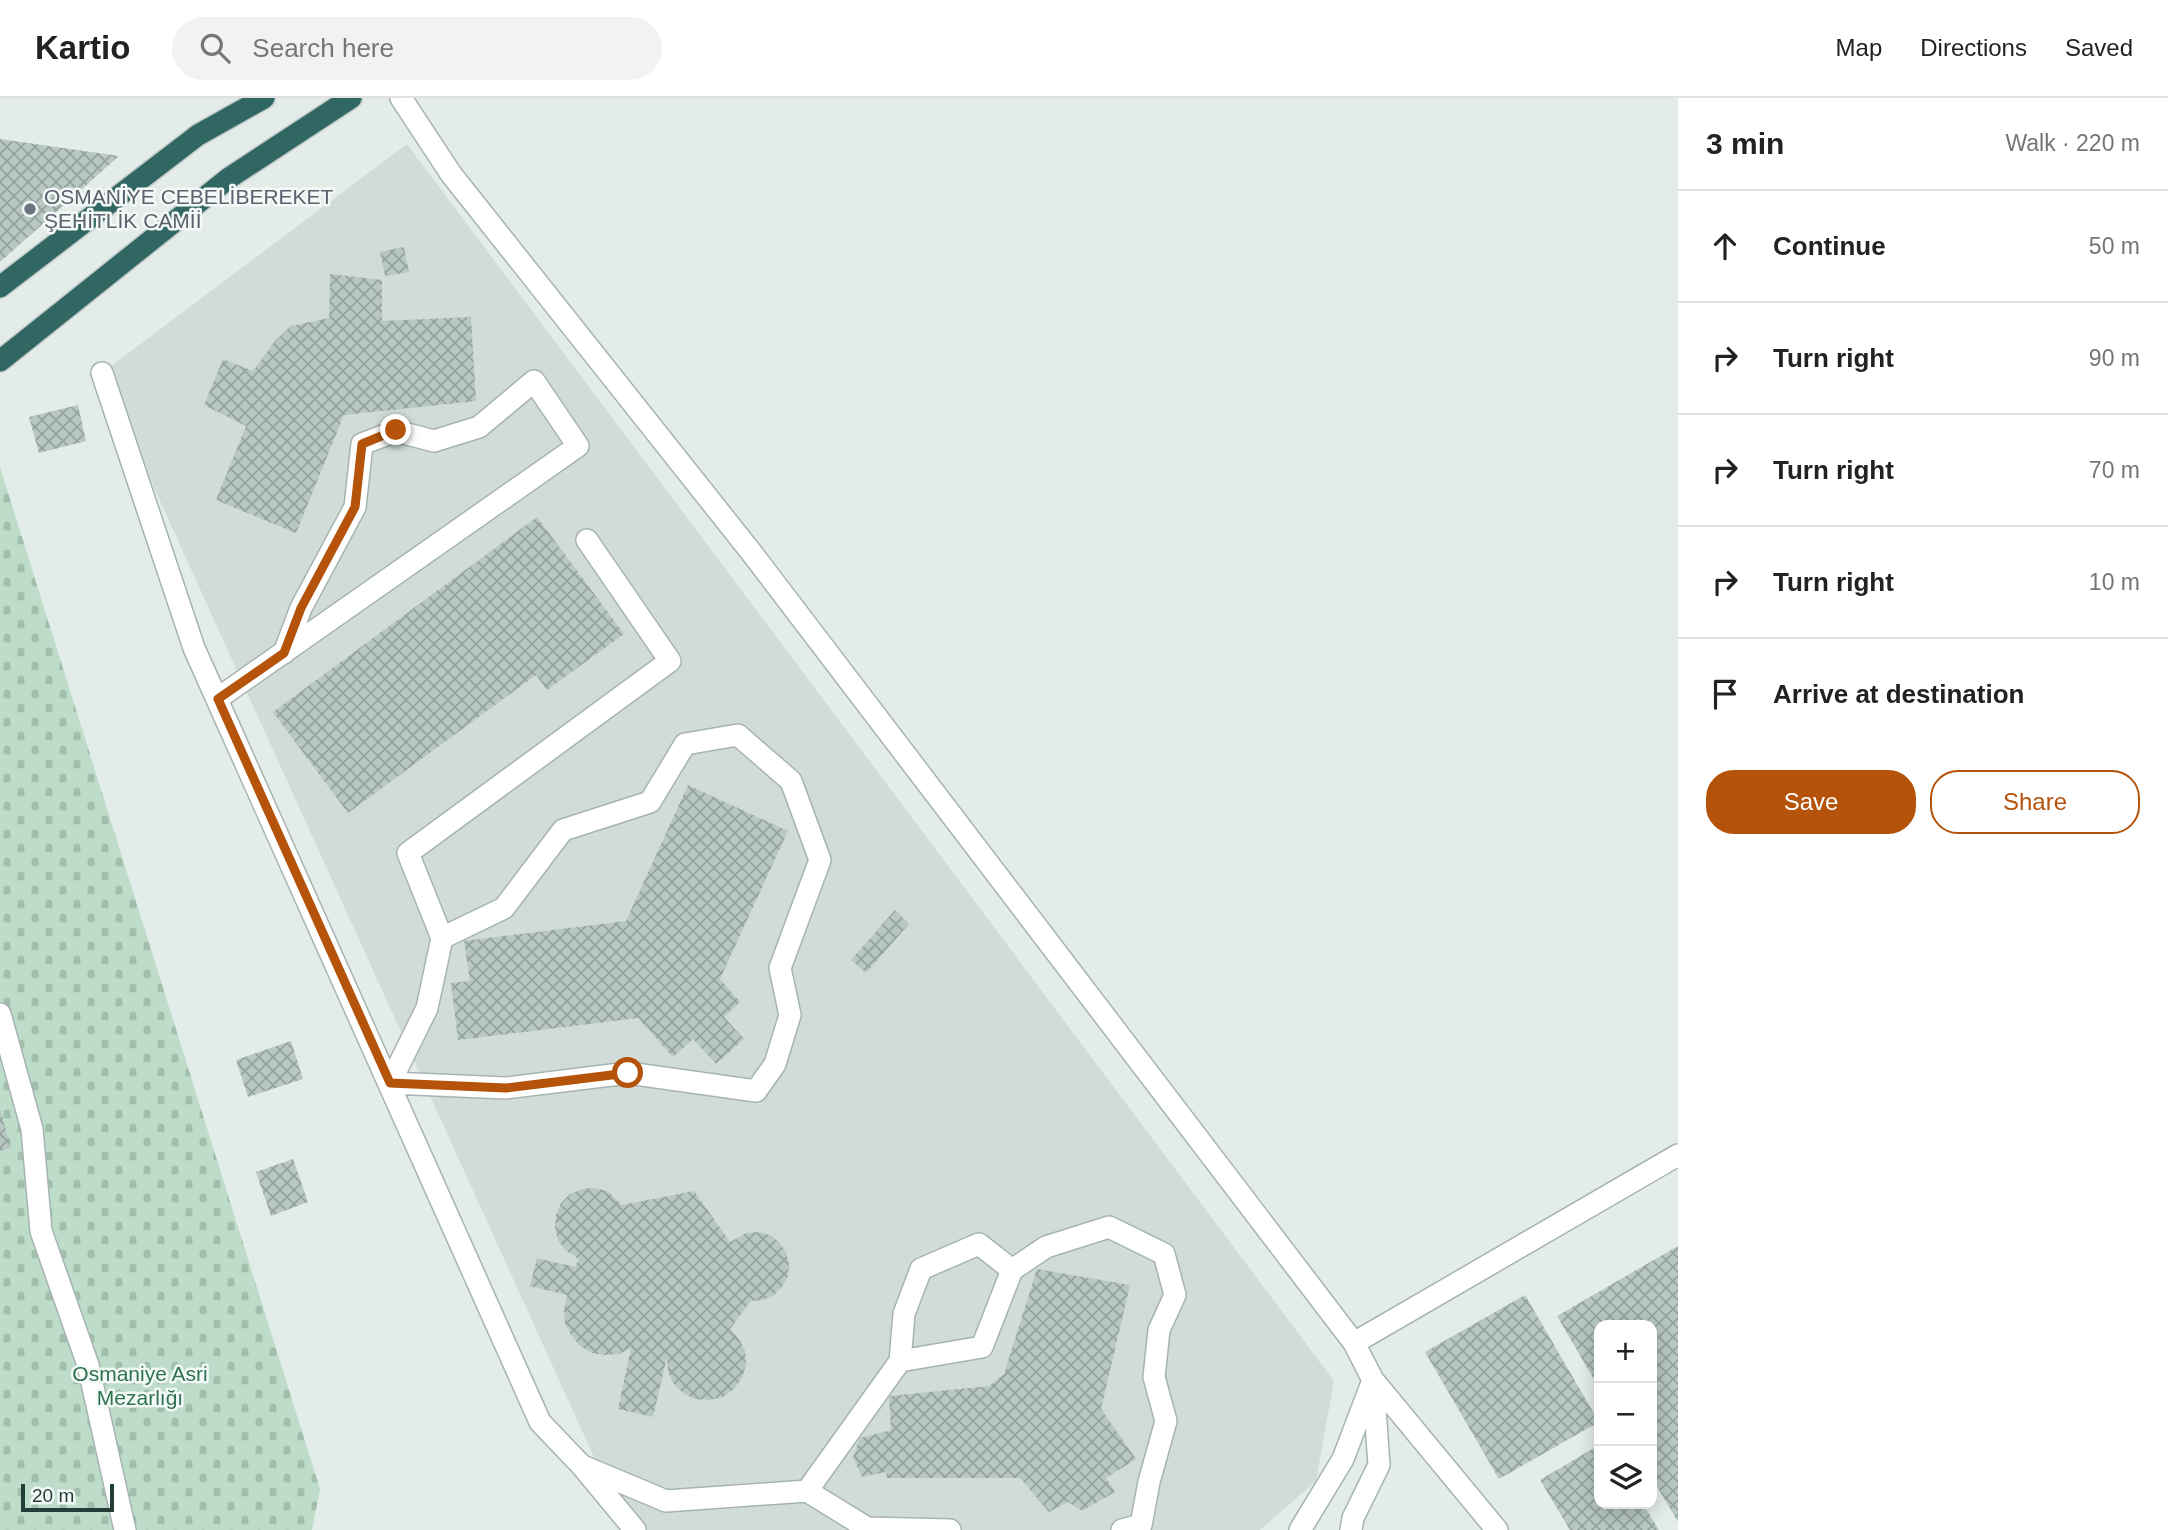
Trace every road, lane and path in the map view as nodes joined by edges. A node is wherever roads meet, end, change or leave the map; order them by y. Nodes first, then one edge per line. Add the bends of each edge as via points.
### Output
1 (264, 98) edge
2 (351, 98) edge
3 (401, 98) edge
4 (0, 288) edge
5 (0, 361) edge
6 (102, 373) dead end
7 (587, 540) dead end
8 (284, 653) junction
9 (218, 699) junction
10 (442, 938) junction
11 (0, 1014) edge
12 (390, 1083) junction
13 (1678, 1154) edge
14 (1012, 1270) junction
15 (1354, 1343) junction
16 (900, 1361) junction
17 (1373, 1380) junction
18 (582, 1466) junction
19 (807, 1491) junction
20 (125, 1530) edge
21 (635, 1530) edge
22 (950, 1530) edge
23 (1122, 1530) edge
24 (1300, 1530) edge
25 (1351, 1530) edge
26 (1497, 1530) edge

1 - 4 highway via 198,135
2 - 5 highway via 229,178
3 - 15 street via 451,174 751,552
6 - 9 street via 194,648
7 - 10 street via 670,661 408,853
8 - 8 street via 578,446 534,381 479,427 434,441 396,430 362,444 355,507 301,608
8 - 9 street
9 - 12 street
10 - 12 street via 427,1008
10 - 12 street via 504,908 563,830 650,802 685,744 738,735 791,781 820,860 780,968 790,1015 775,1064 756,1091 628,1073 506,1088
11 - 20 street via 32,1129 41,1231 88,1365
12 - 18 street via 540,1422
13 - 15 street
14 - 16 street via 982,1347
14 - 16 street via 979,1244 921,1269 904,1314
14 - 23 street via 1046,1247 1109,1227 1164,1254 1175,1295 1159,1330 1154,1377 1166,1421 1141,1525
15 - 17 street
16 - 19 street
17 - 24 street via 1343,1459
17 - 25 street via 1379,1465
17 - 26 street
18 - 19 street via 666,1501
18 - 21 street
19 - 22 street via 867,1528

